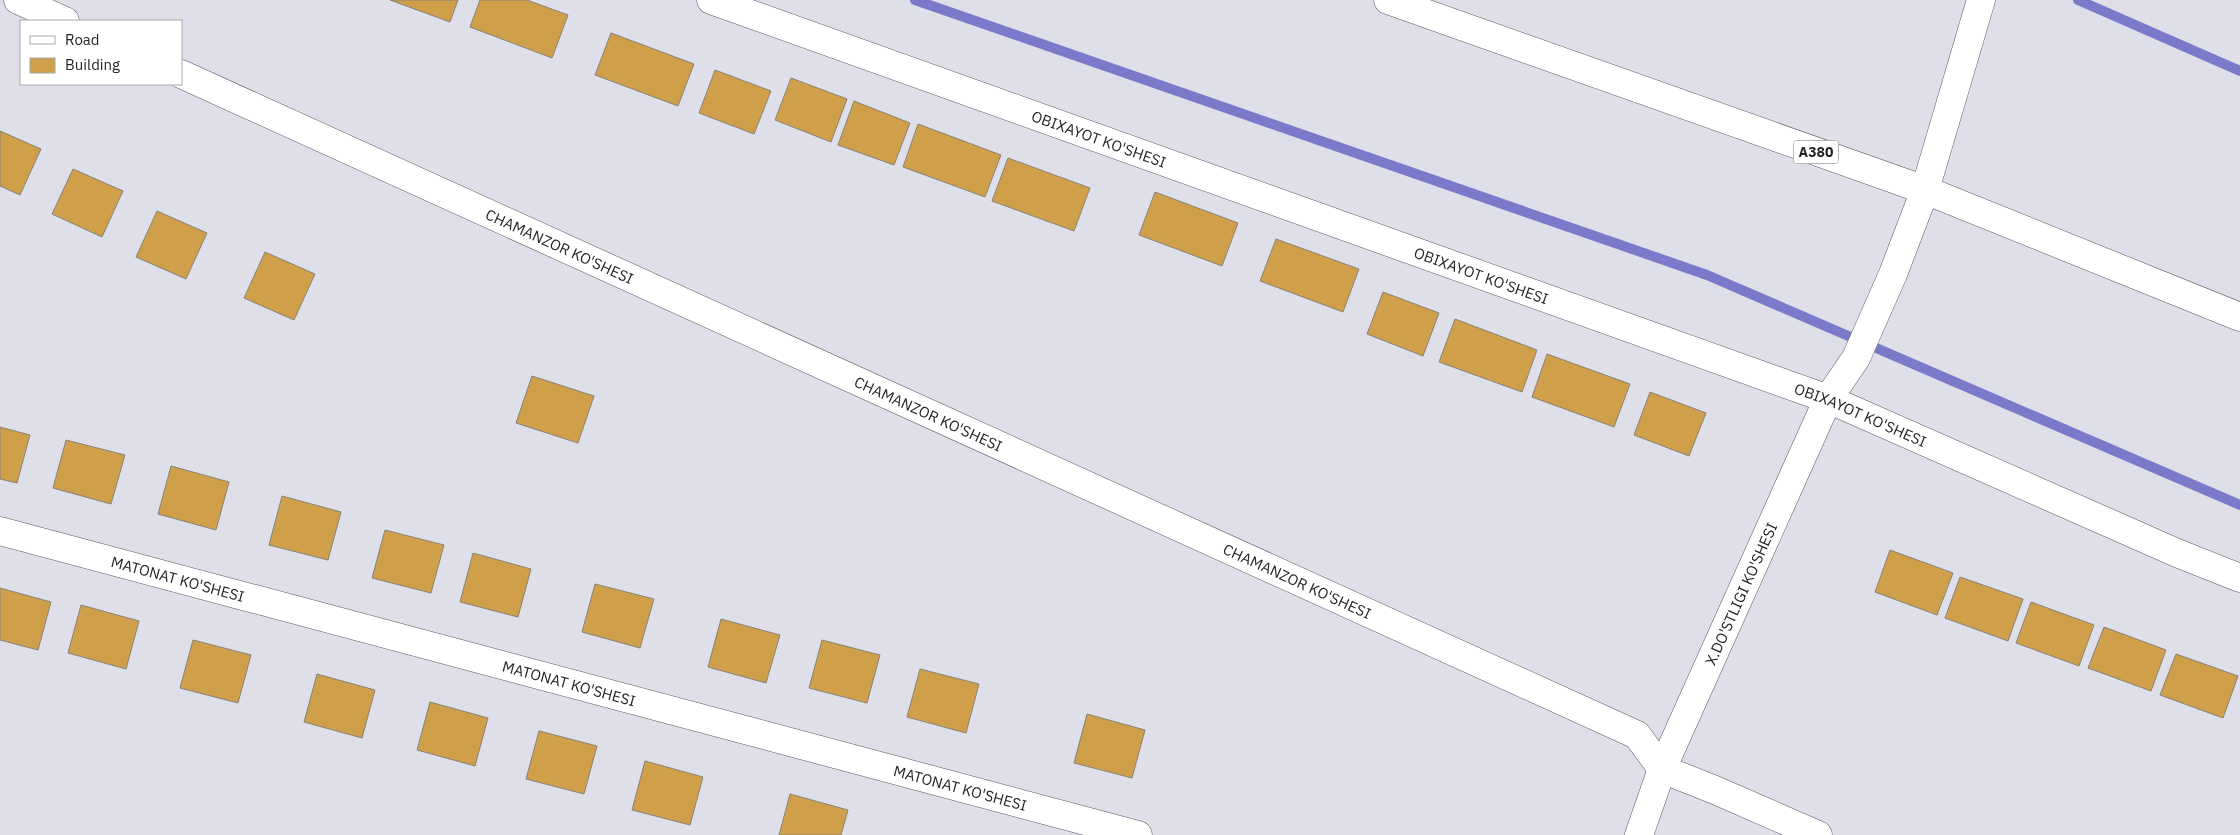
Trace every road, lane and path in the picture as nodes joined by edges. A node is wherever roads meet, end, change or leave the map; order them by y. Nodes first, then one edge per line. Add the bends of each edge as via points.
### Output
1 (18, 0) edge
2 (711, 0) edge
3 (1388, 0) edge
4 (1981, 0) edge
5 (63, 20) edge
6 (182, 74) edge
7 (1925, 190) junction
8 (2240, 317) edge
9 (1828, 399) junction
10 (0, 532) edge
11 (2240, 578) edge
12 (1662, 769) junction
13 (1138, 835) edge
14 (1639, 835) edge
15 (1818, 835) edge

1 - 5 main road
2 - 9 main road, OBIXAYOT KO'SHESI
3 - 7 main road, A380
4 - 7 main road, X.DO'STLIGI KO'SHESI
6 - 12 main road, CHAMANZOR KO'SHESI via 1637,735
7 - 8 main road, A380
7 - 9 main road, X.DO'STLIGI KO'SHESI via 1856,358
9 - 11 main road, OBIXAYOT KO'SHESI
9 - 12 main road, X.DO'STLIGI KO'SHESI
10 - 13 main road, MATONAT KO'SHESI
12 - 14 main road, X.DO'STLIGI KO'SHESI
12 - 15 main road

